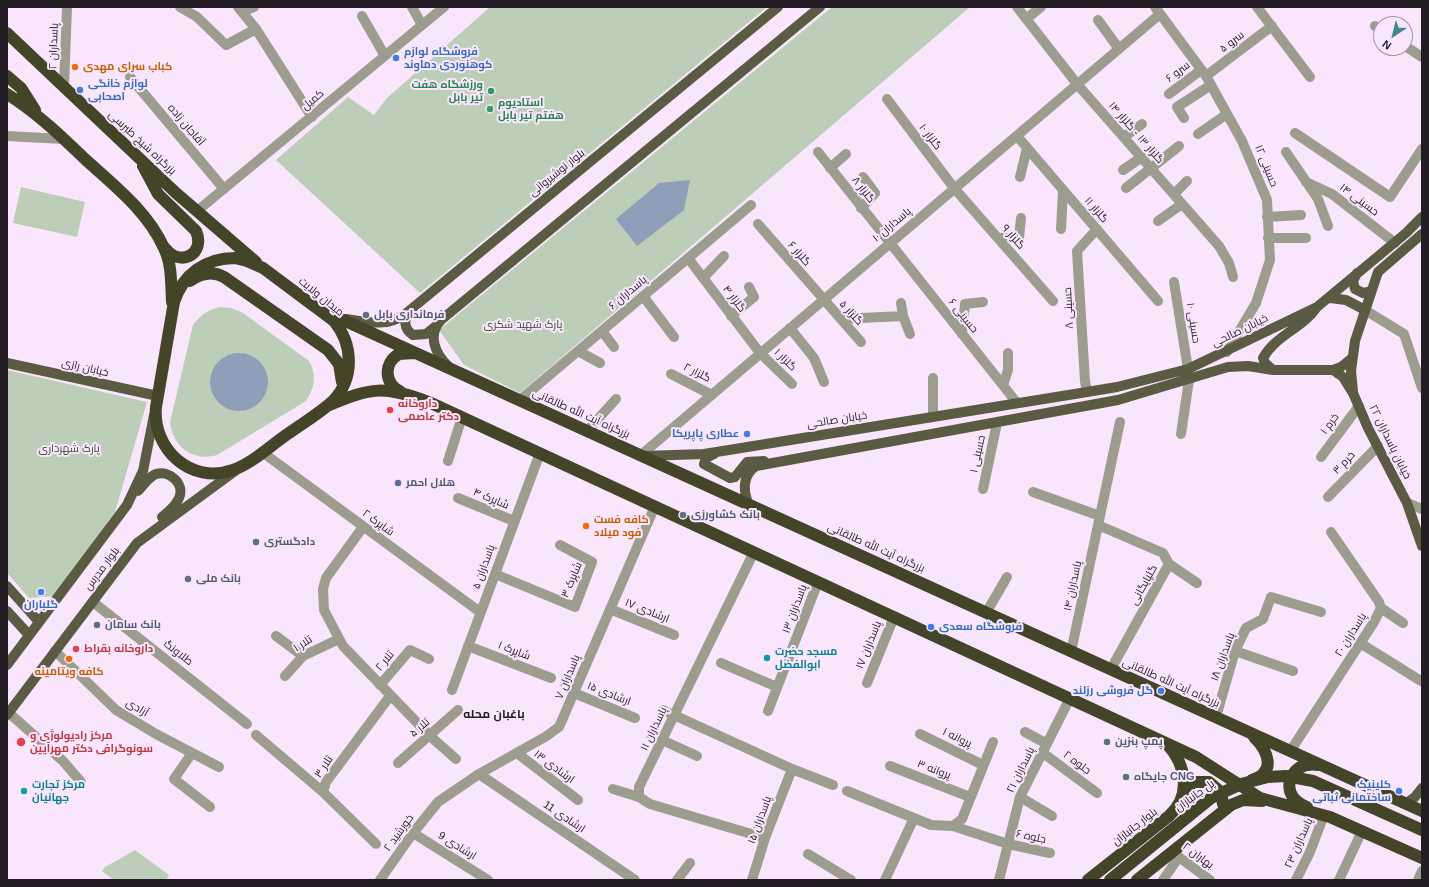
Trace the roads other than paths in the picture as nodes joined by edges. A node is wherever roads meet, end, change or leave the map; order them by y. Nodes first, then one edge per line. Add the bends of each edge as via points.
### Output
1 (68, 7) edge
2 (180, 7) edge
3 (254, 7) edge
4 (412, 7) edge
5 (444, 7) edge
6 (778, 7) edge
7 (820, 7) edge
8 (1017, 7) edge
9 (1041, 7) edge
10 (1257, 7) edge
11 (240, 10) edge
12 (1157, 10) edge
13 (362, 16) dead end
14 (1026, 19) junction
15 (1098, 20) dead end
16 (422, 25) junction
17 (1272, 26) junction
18 (256, 29) junction
19 (7, 32) edge
20 (1119, 49) junction
21 (1413, 51) edge
22 (385, 56) junction
23 (1422, 57) edge
24 (7, 76) edge
25 (130, 77) dead end
26 (1206, 77) junction
27 (1310, 77) dead end
28 (1077, 84) junction
29 (64, 87) junction
30 (7, 94) edge
31 (1169, 94) dead end
32 (887, 99) dead end
33 (1227, 114) junction
34 (38, 116) junction
35 (312, 117) junction
36 (1184, 118) dead end
37 (1142, 124) dead end
38 (1295, 133) dead end
39 (1198, 134) dead end
40 (7, 136) edge
41 (1017, 136) junction
42 (1124, 137) junction
43 (63, 139) junction
44 (1179, 146) dead end
45 (1028, 148) junction
46 (1422, 149) edge
47 (818, 152) dead end
48 (1286, 152) dead end
49 (846, 154) dead end
50 (139, 157) junction
51 (1142, 157) junction
52 (830, 168) junction
53 (1151, 168) junction
54 (1123, 170) dead end
55 (863, 177) dead end
56 (1020, 177) dead end
57 (1187, 181) dead end
58 (1306, 182) junction
59 (954, 188) junction
60 (1126, 188) dead end
61 (224, 189) junction
62 (1063, 190) junction
63 (1174, 194) junction
64 (1182, 204) junction
65 (751, 205) dead end
66 (861, 208) junction
67 (197, 211) junction
68 (1301, 216) dead end
69 (1422, 216) edge
70 (1267, 217) junction
71 (1021, 218) dead end
72 (1158, 221) dead end
73 (758, 224) dead end
74 (1328, 226) dead end
75 (1061, 229) dead end
76 (1097, 229) junction
77 (1422, 235) edge
78 (998, 238) junction
79 (1268, 238) junction
80 (1306, 238) dead end
81 (1395, 243) junction
82 (889, 244) junction
83 (165, 248) junction
84 (724, 256) dead end
85 (688, 258) junction
86 (263, 268) junction
87 (1357, 273) junction
88 (1233, 277) dead end
89 (703, 278) junction
90 (1174, 282) dead end
91 (750, 287) dead end
92 (1371, 292) junction
93 (643, 296) junction
94 (1330, 298) junction
95 (823, 300) junction
96 (1053, 301) dead end
97 (1158, 301) dead end
98 (983, 302) dead end
99 (901, 303) dead end
100 (174, 304) junction
101 (415, 306) junction
102 (1318, 307) junction
103 (319, 309) junction
104 (1365, 310) junction
105 (731, 316) junction
106 (903, 316) junction
107 (339, 318) junction
108 (841, 319) junction
109 (442, 320) junction
110 (790, 328) junction
111 (602, 331) junction
112 (910, 334) dead end
113 (962, 334) junction
114 (674, 338) dead end
115 (861, 342) dead end
116 (614, 347) dead end
117 (578, 351) junction
118 (1227, 352) junction
119 (760, 353) junction
120 (1008, 353) dead end
121 (421, 355) junction
122 (1352, 358) junction
123 (7, 363) edge
124 (600, 363) dead end
125 (1228, 367) junction
126 (1188, 369) junction
127 (452, 370) junction
128 (1273, 370) junction
129 (1333, 370) junction
130 (671, 374) dead end
131 (933, 378) dead end
132 (1190, 380) junction
133 (824, 382) dead end
134 (792, 384) dead end
135 (1003, 385) junction
136 (1422, 388) edge
137 (1087, 392) junction
138 (339, 393) junction
139 (1353, 393) junction
140 (712, 394) junction
141 (420, 399) junction
142 (616, 399) dead end
143 (520, 400) junction
144 (1036, 400) joint
145 (157, 402) junction
146 (1017, 403) junction
147 (327, 406) junction
148 (1359, 406) junction
149 (933, 416) junction
150 (462, 417) junction
151 (1120, 422) dead end
152 (997, 423) junction
153 (587, 431) junction
154 (1181, 434) dead end
155 (1378, 446) junction
156 (262, 452) junction
157 (718, 452) junction
158 (540, 453) junction
159 (641, 456) junction
160 (1321, 457) dead end
161 (448, 461) dead end
162 (779, 462) junction
163 (243, 465) junction
164 (983, 489) dead end
165 (1032, 492) dead end
166 (1328, 497) dead end
167 (458, 498) dead end
168 (1407, 503) junction
169 (749, 505) junction
170 (655, 506) junction
171 (1422, 509) edge
172 (124, 510) junction
173 (514, 521) junction
174 (1099, 521) junction
175 (363, 527) junction
176 (1330, 532) dead end
177 (141, 539) junction
178 (560, 545) dead end
179 (1422, 546) edge
180 (754, 552) junction
181 (1169, 564) junction
182 (495, 574) junction
183 (1007, 577) dead end
184 (818, 582) junction
185 (1197, 583) dead end
186 (7, 586) edge
187 (93, 602) junction
188 (1381, 608) junction
189 (610, 609) junction
190 (7, 611) edge
191 (480, 612) junction
192 (1321, 612) dead end
193 (986, 613) junction
194 (894, 617) junction
195 (39, 622) junction
196 (1403, 623) dead end
197 (30, 635) junction
198 (674, 635) dead end
199 (276, 636) dead end
200 (339, 639) junction
201 (1360, 643) junction
202 (468, 646) junction
203 (55, 651) junction
204 (1235, 651) junction
205 (1071, 652) junction
206 (303, 656) junction
207 (429, 659) dead end
208 (721, 662) dead end
209 (7, 665) edge
210 (1110, 670) junction
211 (1293, 671) dead end
212 (285, 676) dead end
213 (551, 678) dead end
214 (1421, 681) dead end
215 (867, 683) dead end
216 (380, 685) junction
217 (778, 687) junction
218 (452, 690) dead end
219 (574, 693) junction
220 (390, 696) junction
221 (1070, 698) junction
222 (458, 710) dead end
223 (663, 710) dead end
224 (768, 712) dead end
225 (8, 714) edge
226 (675, 715) junction
227 (1213, 716) junction
228 (635, 718) dead end
229 (246, 724) dead end
230 (1025, 732) dead end
231 (1250, 733) junction
232 (920, 734) dead end
233 (256, 735) dead end
234 (430, 736) junction
235 (662, 740) junction
236 (993, 742) dead end
237 (1165, 742) junction
238 (1045, 748) junction
239 (1291, 750) junction
240 (192, 753) junction
241 (516, 753) junction
242 (697, 756) dead end
243 (456, 759) dead end
244 (1202, 759) junction
245 (398, 763) dead end
246 (983, 764) junction
247 (890, 766) dead end
248 (1322, 766) junction
249 (219, 768) dead end
250 (792, 769) junction
251 (479, 774) junction
252 (81, 782) dead end
253 (834, 785) dead end
254 (1422, 788) edge
255 (613, 789) dead end
256 (1184, 789) junction
257 (847, 791) dead end
258 (323, 792) junction
259 (1097, 793) dead end
260 (970, 796) junction
261 (639, 797) junction
262 (1020, 797) junction
263 (578, 800) dead end
264 (438, 802) joint
265 (1272, 802) junction
266 (1405, 804) junction
267 (210, 807) dead end
268 (1422, 811) edge
269 (1220, 812) junction
270 (1052, 816) dead end
271 (1330, 817) junction
272 (914, 818) junction
273 (953, 826) junction
274 (1422, 830) edge
275 (1362, 831) junction
276 (413, 833) junction
277 (765, 838) junction
278 (376, 844) dead end
279 (1008, 844) junction
280 (1050, 853) dead end
281 (808, 854) dead end
282 (1175, 854) junction
283 (1422, 858) edge
284 (690, 863) dead end
285 (1422, 871) edge
286 (380, 880) edge
287 (488, 880) edge
288 (635, 880) edge
289 (677, 880) edge
290 (752, 880) edge
291 (851, 880) edge
292 (886, 880) edge
293 (999, 880) edge
294 (1088, 880) edge
295 (1110, 880) edge
296 (1137, 880) edge
297 (1163, 880) edge
298 (1210, 880) edge
299 (1296, 880) edge
300 (1338, 880) edge
301 (1418, 880) edge

1 - 29 street, پاسداران ۲
2 - 18 street via 197,17 226,45
3 - 11 street
4 - 16 street
5 - 16 street, کمیل
6 - 101 main road, بلوار نوشیروانی
7 - 109 main road
8 - 14 street, گلزار ۱۳ - گلزار ۱۴
9 - 14 street
10 - 17 street
11 - 18 street
12 - 20 street, پاسداران ١٠
12 - 26 street, حسینی ۱۲
13 - 22 street
14 - 28 street, گلزار ۱۳ - گلزار ۱۴
15 - 20 street
16 - 22 street, کمیل
17 - 26 street, سرو ۵
17 - 27 street
18 - 35 street
19 - 29 highway, بزرگراه شیخ طبرسی
20 - 28 street, پاسداران ١٠
21 - 23 street
22 - 35 street, کمیل
24 - 34 highway via 21,88
25 - 61 street, آقاجان زاده
26 - 31 street, سرو ۶
26 - 33 street, حسینی ۱۲
26 - 36 street via 1177,106
28 - 41 street, پاسداران ١٠
28 - 42 street, گلزار ۱۳ - گلزار ۱۴
29 - 50 highway, بزرگراه شیخ طبرسی
30 - 34 highway
32 - 59 street, گلزار ۱۰
33 - 39 street
33 - 70 street, حسینی ۱۲ via 1242,141 1267,200
34 - 43 highway
35 - 61 street, کمیل
37 - 42 street
38 - 46 street via 1390,196
40 - 43 street
41 - 45 street, گلزار ١١
41 - 59 street, پاسداران ١٠
42 - 51 street, گلزار ۱۳ - گلزار ۱۴
43 - 83 highway via 140,210
44 - 53 street
45 - 56 street
45 - 62 street, گلزار ١١
47 - 52 street, گلزار ۸
48 - 58 street
49 - 52 street
50 - 67 highway, بزرگراه شیخ طبرسی
50 - 83 highway via 158,194 198,235 197,248 190,256 179,258
51 - 53 street, گلزار ۱۳ - گلزار ۱۴
51 - 54 street
52 - 66 street, گلزار ۸
53 - 60 street
53 - 63 street, گلزار ۱۳ - گلزار ۱۴
55 - 66 street via 875,193
57 - 63 street
58 - 74 street via 1318,199
58 - 81 street, حسینی ۱۴ via 1332,194
59 - 78 street, گلزار ٩
59 - 82 street, پاسداران ١٠
61 - 67 street, کمیل
62 - 75 street
62 - 76 street, گلزار ١١
63 - 64 street, گلزار ۱۳ - گلزار ۱۴
64 - 72 street
64 - 88 street, گلزار ۱۳ - گلزار ۱۴ via 1219,246 1229,263
65 - 85 street, پاسداران ۶
66 - 82 street, گلزار ۸
67 - 86 highway, بزرگراه شیخ طبرسی
68 - 70 street
69 - 81 main road, خيابان صالحی
70 - 79 street, حسینی ۱۲
71 - 78 street via 1019,238
73 - 95 street, گلزار ۶
76 - 97 street, گلزار ١١
76 - 137 street, حسینی ۸ via 1077,251
77 - 92 main road via 1378,272
78 - 96 street, گلزار ٩
79 - 80 street
79 - 118 street, حسینی ۱۲ via 1270,260 1256,303
81 - 87 main road, خيابان صالحی
82 - 95 street, پاسداران ١٠
82 - 113 street, حسینی ۶
83 - 100 highway via 171,271
84 - 89 street
85 - 89 street, گلزار ۴
85 - 93 street, پاسداران ۶
86 - 100 highway, میدان ولایت via 235,258 212,261 188,277 181,286
86 - 103 highway, میدان ولایت
87 - 92 main road via 1353,281 1356,289 1363,293
87 - 94 main road, خيابان صالحی
89 - 105 street, گلزار ۴
90 - 126 street, حسینی ۱۰
91 - 105 street via 754,297
92 - 104 main road
93 - 111 street, پاسداران ۶
93 - 114 street
94 - 102 main road, خيابان صالحی
94 - 104 main road via 1346,300
95 - 108 street, گلزار ۵
95 - 110 street, پاسداران ١٠
98 - 113 street via 965,304
99 - 106 street
100 - 138 highway via 188,283 198,276 216,274 224,277 331,353 341,368 342,383
100 - 145 highway, میدان ولایت
101 - 107 main road, بلوار نوشیروانی via 388,323
101 - 109 main road via 405,320 407,329 413,335 426,334
102 - 118 main road, خيابان صالحی
102 - 128 main road via 1310,317 1278,340 1266,353 1264,363
103 - 107 highway, بزرگراه آیت الله طالقانی
103 - 138 highway, میدان ولایت via 338,326 347,344 348,372
104 - 122 main road
104 - 136 street via 1404,334
105 - 119 street, گلزار ۴
106 - 108 street
106 - 112 street
107 - 121 highway, بزرگراه آیت الله طالقانی
108 - 115 street, گلزار ۵
109 - 127 main road via 434,329 435,345 442,360
110 - 119 street, پاسداران ١٠
110 - 133 street via 814,358
111 - 116 street
111 - 117 street, پاسداران ۶
113 - 135 street, حسینی ۶
117 - 124 street
117 - 143 street, پاسداران ۶
118 - 125 main road
118 - 126 main road, خيابان صالحی
119 - 134 street, گلزار ۱
119 - 140 street, پاسداران ١٠
120 - 135 street via 1008,370
121 - 127 highway, بزرگراه آیت الله طالقانی
121 - 141 highway via 408,352 399,354 392,360 387,373 389,382 395,389
122 - 129 main road
122 - 139 main road
123 - 145 main road, خیابان رازی
125 - 128 main road via 1248,366
125 - 132 main road
126 - 137 main road, خيابان صالحی
127 - 143 highway, بزرگراه آیت الله طالقانی
128 - 129 main road
129 - 139 main road via 1343,377
130 - 140 street, گلزار ۲
131 - 149 street
132 - 152 main road via 1131,397
132 - 154 street
135 - 146 street, حسینی ۶
137 - 144 main road, خيابان صالحی
138 - 147 highway, میدان ولایت
139 - 148 main road, خیابان پاسداران ۲۲
140 - 159 street, پاسداران ١٠
141 - 147 highway via 387,390 374,390
141 - 150 highway
142 - 153 street
143 - 153 highway, بزرگراه آیت الله طالقانی
144 - 146 main road, خیابان صالحی
145 - 163 highway, میدان ولایت via 156,425 161,442 168,452 184,465 210,473 224,472
145 - 172 main road, بلوار مدرس via 143,471
146 - 149 main road, خیابان صالحی
147 - 156 highway, میدان ولایت
148 - 155 main road, خیابان پاسداران ۲۲
148 - 160 street, خرم ۱
149 - 157 main road, خیابان صالحی
150 - 158 highway
150 - 161 street
151 - 174 street, پاسداران ۱۴
152 - 162 main road
152 - 164 street, حسینی ۱
153 - 159 highway, بزرگراه آیت الله طالقانی
155 - 166 street, خرم ۳
155 - 168 main road, خیابان پاسداران ۲۲
156 - 163 highway, میدان ولایت
156 - 175 street, شاپرک ۲
157 - 159 main road, خیابان صالحی via 684,456
157 - 162 main road via 706,458 704,464 730,478 735,477 747,462
158 - 170 highway
158 - 173 street, پاسداران ۵
159 - 169 highway, بزرگراه آیت الله طالقانی
162 - 169 main road via 756,466 750,471 745,486 745,496
163 - 177 main road, بلوار مدرس
165 - 174 street, گلپایگانی
167 - 173 street, شاپرک ۴
168 - 171 street
168 - 179 main road, خیابان پاسداران ۲۲
169 - 193 highway, بزرگراه آیت الله طالقانی
170 - 180 highway
170 - 189 street, پاسداران ۷
172 - 177 main road via 152,476 166,474 178,482 178,501
172 - 195 main road, بلوار مدرس
173 - 182 street, پاسداران ۵
174 - 181 street, گلپایگانی via 1163,553
174 - 205 street, پاسداران ۱۴
175 - 191 street, شاپرک ۲
175 - 200 street via 326,578 322,589 324,610
176 - 188 street, پاسداران ۲۰
177 - 187 main road, بلوار مدرس
178 - 182 street, شاپرک ۳ via 592,562 575,607
180 - 184 highway
180 - 226 street, پاسداران ١١
181 - 185 street
181 - 210 street, گلپایگانی
182 - 191 street, پاسداران ۵
183 - 193 street
184 - 194 highway
184 - 217 street, پاسداران ۱۳
186 - 195 main road
187 - 203 main road, بلوار مدرس
187 - 229 street, طلاونگ
188 - 196 street
188 - 201 street, پاسداران ۲۰
189 - 198 street, ارشادی ۱۷
189 - 219 street, پاسداران ۷
190 - 197 main road
191 - 202 street, پاسداران ۵
192 - 204 street, پاسداران ۱۸ via 1271,597 1263,619 1246,628
193 - 205 highway, بزرگراه آیت الله طالقانی
194 - 215 street, پاسداران ۱۷
194 - 221 highway
195 - 197 main road, بلوار مدرس
197 - 209 main road, بلوار مدرس
199 - 206 street
200 - 206 street, تلار ۱
200 - 216 street
201 - 214 street
201 - 239 street, پاسداران ۲۰
202 - 213 street, شاپرک ۱
202 - 218 street, پاسداران ۵
203 - 225 main road, بلوار مدرس
203 - 240 street, آزادی via 116,710
204 - 211 street
204 - 227 street, پاسداران ۱۸ via 1218,710
205 - 210 highway, بزرگراه آیت الله طالقانی
206 - 212 street, تلار ۱
207 - 216 street, تلار ۲ via 410,650
208 - 217 street
210 - 227 highway, بزرگراه آیت الله طالقانی
216 - 220 street
217 - 224 street, پاسداران ۱۳
219 - 228 street, ارشادی ۱۵
219 - 241 street, پاسداران ۷ via 559,727
220 - 234 street
220 - 258 street, تلار ۳ via 326,782
221 - 237 highway
221 - 238 street, پاسداران ۲۱
222 - 234 street, تلار ۵
223 - 226 street
225 - 252 street via 63,761
226 - 235 street, پاسداران ١١
226 - 250 street
227 - 231 highway, بزرگراه آیت الله طالقانی
230 - 238 street, جلوه ۲
231 - 239 highway, بزرگراه آیت الله طالقانی
231 - 244 highway via 1263,746 1268,757 1265,770 1255,779 1238,779
232 - 246 street, پروانه ۱
233 - 258 street
234 - 243 street
234 - 245 street, تلار ۵
235 - 242 street
235 - 261 street, پاسداران ١١ via 639,787
236 - 246 street
237 - 244 highway
237 - 256 highway, بلوار جانبازان via 1182,769
238 - 259 street, جلوه ۲
238 - 262 street, پاسداران ۲۱
239 - 248 highway, بزرگراه آیت الله طالقانی
240 - 249 street, آزادی
240 - 267 street via 174,779
241 - 251 street, پاسداران ۷
241 - 263 street, ارشادی ۱۳
244 - 265 highway via 1260,798
246 - 260 street
247 - 260 street, پروانه ۳
248 - 266 highway, بزرگراه آیت الله طالقانی
248 - 271 highway via 1309,764 1299,768 1290,780 1289,790 1298,803
250 - 253 street
250 - 277 street, پاسداران ۱۵
251 - 264 street, پاسداران ۷
251 - 288 street, ارشادی 11
254 - 266 main road
255 - 261 street
256 - 269 highway via 1199,780 1214,784 1222,797
256 - 294 highway, بلوار جانبازان via 1180,802 1172,813
257 - 272 street, جلوه ۶
258 - 278 street, تلار ۳
260 - 273 street via 962,819
261 - 277 street via 650,804
262 - 270 street
262 - 279 street, پاسداران ۲۱
264 - 276 street, خورشید ۲
265 - 269 highway via 1243,800
265 - 271 highway
266 - 268 highway, بزرگراه آیت الله طالقانی
269 - 282 highway
271 - 275 highway
271 - 299 street, پاسداران ۲۳
272 - 273 street, جلوه ۶ via 931,825
272 - 292 street
273 - 279 street, جلوه ۶
274 - 295 highway, پل جانبازان, bridge via 1314,781 1292,777 1268,777 1240,784 1211,798
275 - 283 highway
275 - 300 street
276 - 286 street, خورشید ۲
276 - 287 street, ارشادی 9
277 - 290 street, پاسداران ۱۵
279 - 280 street, جلوه ۶
279 - 293 street, پاسداران ۲۱
281 - 291 street
282 - 296 highway
282 - 297 street
282 - 298 street, بهاران ۲
284 - 289 street
285 - 301 street

